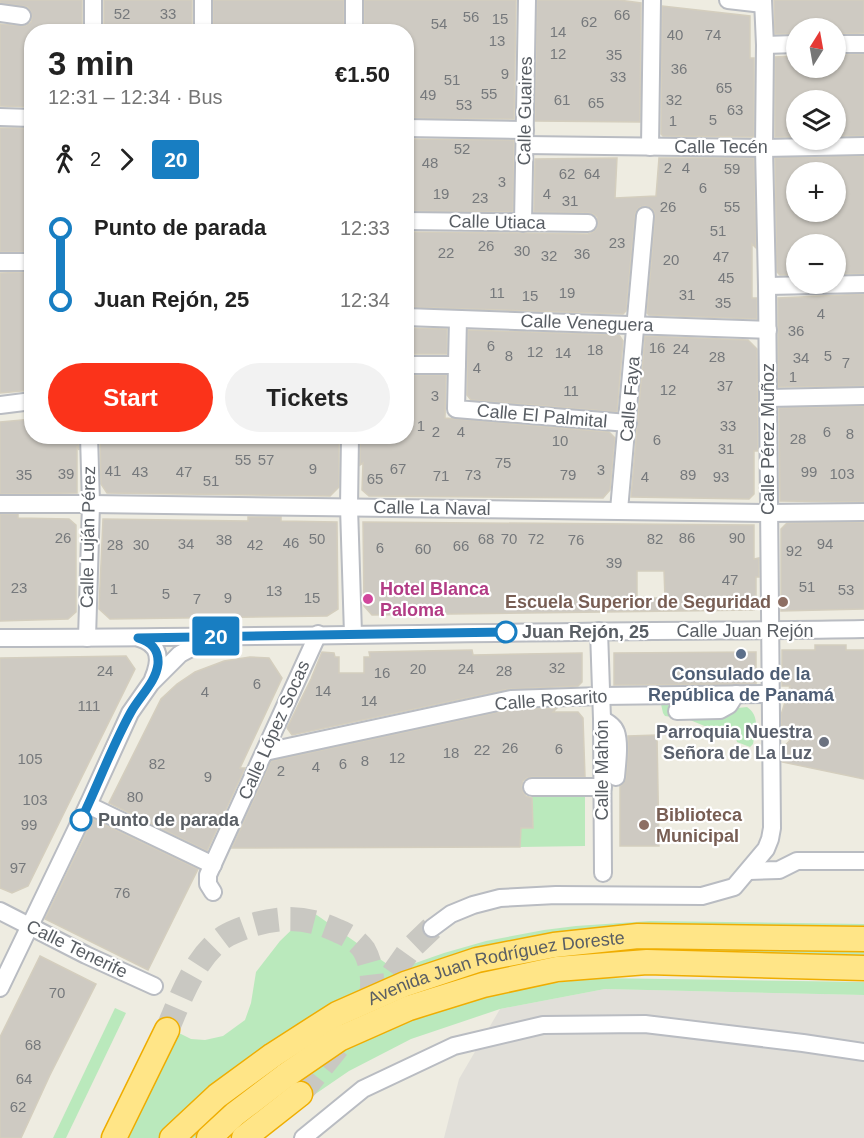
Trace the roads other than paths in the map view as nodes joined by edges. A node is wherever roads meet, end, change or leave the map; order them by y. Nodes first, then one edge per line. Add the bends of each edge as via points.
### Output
1 (93, 0) edge
2 (203, 0) edge
3 (354, 0) edge
4 (527, 0) edge
5 (652, 0) edge
6 (728, 0) edge
7 (763, 2) edge
8 (0, 13) edge
9 (22, 16) dead end
10 (93, 24) edge
11 (203, 24) edge
12 (354, 24) edge
13 (786, 44) edge
14 (846, 44) edge
15 (864, 44) edge
16 (765, 45) junction
17 (0, 117) edge
18 (24, 118) edge
19 (414, 129) edge
20 (525, 138) junction
21 (864, 146) edge
22 (650, 147) junction
23 (764, 148) junction
24 (645, 216) dead end
25 (414, 221) edge
26 (523, 223) junction
27 (588, 223) dead end
28 (0, 262) edge
29 (24, 262) edge
30 (864, 284) edge
31 (767, 286) junction
32 (414, 317) edge
33 (458, 319) junction
34 (636, 325) junction
35 (768, 330) junction
36 (414, 365) edge
37 (457, 365) junction
38 (864, 396) edge
39 (768, 398) junction
40 (24, 402) edge
41 (0, 405) edge
42 (628, 423) junction
43 (88, 444) edge
44 (351, 444) edge
45 (0, 504) edge
46 (91, 504) junction
47 (350, 507) junction
48 (620, 510) junction
49 (864, 512) edge
50 (768, 513) junction
51 (864, 629) edge
52 (599, 631) junction
53 (770, 631) junction
54 (318, 634) junction
55 (353, 634) junction
56 (228, 635) junction
57 (0, 638) edge
58 (87, 638) junction
59 (138, 638) junction
60 (151, 683) junction
61 (736, 694) junction
62 (771, 694) junction
63 (601, 696) junction
64 (677, 711) dead end
65 (602, 719) junction
66 (265, 752) junction
67 (616, 777) dead end
68 (532, 787) dead end
69 (603, 787) junction
70 (88, 805) junction
71 (864, 861) edge
72 (213, 865) junction
73 (749, 871) junction
74 (603, 873) dead end
75 (213, 892) dead end
76 (0, 911) edge
77 (29, 926) junction
78 (432, 928) tunnel mouth
79 (864, 939) edge
80 (864, 968) edge
81 (153, 986) dead end
82 (0, 988) edge
83 (167, 1030) tunnel mouth
84 (864, 1052) edge
85 (300, 1094) tunnel mouth
86 (114, 1138) edge
87 (172, 1138) edge
88 (209, 1138) edge
89 (244, 1138) edge
90 (303, 1138) edge

1 - 10 street
2 - 11 street
3 - 12 street
4 - 20 street, Calle Guaires
5 - 22 street
6 - 7 street
7 - 16 street, Calle Pérez Muñoz
8 - 9 street
13 - 16 street
14 - 15 street
16 - 23 street, Calle Pérez Muñoz
17 - 18 street
19 - 20 street, Calle Tecén
20 - 22 street, Calle Tecén
20 - 26 street, Calle Guaires
21 - 23 street, Calle Tecén
22 - 23 street, Calle Tecén
23 - 31 street, Calle Pérez Muñoz
24 - 34 street, Calle Faya
25 - 26 street, Calle Utiaca
26 - 27 street, Calle Utiaca
28 - 29 street
30 - 31 street
31 - 35 street, Calle Pérez Muñoz
32 - 33 street, Calle Veneguera
33 - 34 street, Calle Veneguera
33 - 37 street
34 - 35 street, Calle Veneguera
34 - 42 street, Calle Faya
35 - 39 street, Calle Pérez Muñoz
36 - 37 street
37 - 42 street, Calle El Palmital via 456,409
38 - 39 street
39 - 50 street, Calle Pérez Muñoz
40 - 41 street
42 - 48 street, Calle Faya
43 - 46 street, Calle Luján Pérez
44 - 47 street
45 - 46 street, Calle La Naval
46 - 47 street, Calle La Naval
46 - 58 street, Calle Luján Pérez
47 - 48 street, Calle La Naval
47 - 55 street
48 - 50 street, Calle La Naval
49 - 50 street, Calle La Naval
50 - 53 street, Calle Pérez Muñoz
51 - 53 street, Calle Juan Rejón
52 - 53 street, Calle Juan Rejón
52 - 55 street, Calle Juan Rejón
52 - 63 street, Calle Mahón
53 - 62 street, Calle Pérez Muñoz
54 - 55 street, Calle Juan Rejón
54 - 56 street, Calle Juan Rejón
54 - 66 street, Calle López Socas
56 - 59 street, Calle Juan Rejón
56 - 60 street via 180,654
57 - 58 street, Calle Juan Rejón
58 - 59 street, Calle Juan Rejón
59 - 60 street via 153,645 158,656
60 - 70 street via 130,713
61 - 62 street, Calle Rosarito
61 - 63 street, Calle Rosarito
61 - 64 street via 720,710
62 - 73 street, Calle Pérez Muñoz via 772,828 766,849
63 - 65 street, Calle Mahón
63 - 66 street, Calle Rosarito via 511,699
65 - 67 street via 616,731
65 - 69 street, Calle Mahón
66 - 72 street, Calle López Socas
68 - 69 street
69 - 74 street, Calle Mahón
70 - 72 street
70 - 77 street
71 - 73 street via 797,861 778,870
72 - 75 street, Calle López Socas via 208,875
73 - 78 street, Calle Pérez Muñoz via 734,887 702,896 500,898 451,914
76 - 77 street, Calle Tenerife
77 - 81 street, Calle Tenerife
77 - 82 street
79 - 87 highway, Avenida Juan Rodríguez Doreste via 638,936 554,945 477,960 405,984 337,1014 217,1096
80 - 88 highway, Avenida Juan Rodríguez Doreste via 647,962 557,969 483,985 409,1008 339,1039 276,1082
83 - 86 highway
84 - 90 street via 645,1024 543,1025 454,1046 363,1089
85 - 89 highway

